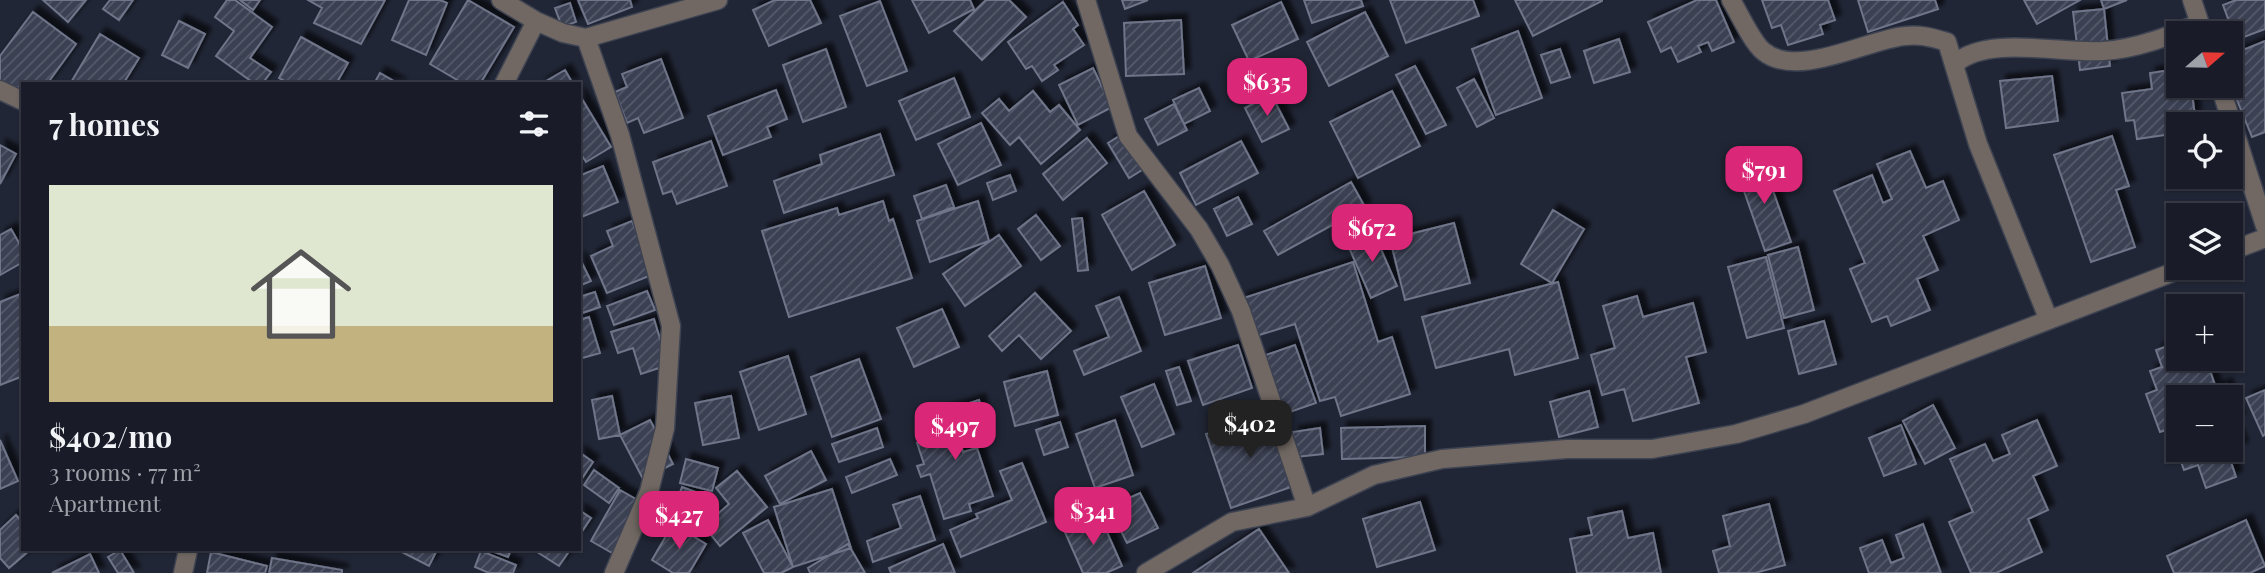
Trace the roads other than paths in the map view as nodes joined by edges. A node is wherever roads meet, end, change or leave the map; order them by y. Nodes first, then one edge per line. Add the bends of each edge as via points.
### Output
1 (501, 0) edge
2 (718, 0) edge
3 (1086, 0) edge
4 (1731, 0) edge
5 (2192, 0) edge
6 (536, 21) junction
7 (2200, 21) edge
8 (586, 38) junction
9 (2166, 39) edge
10 (1956, 63) junction
11 (505, 82) edge
12 (0, 90) edge
13 (2224, 98) edge
14 (21, 101) edge
15 (2265, 226) edge
16 (2265, 238) edge
17 (2243, 246) edge
18 (2166, 275) edge
19 (2048, 318) junction
20 (1307, 507) junction
21 (188, 551) edge
22 (183, 573) edge
23 (614, 573) edge
24 (1146, 573) edge

1 - 6 street
2 - 8 street
3 - 20 street via 1128,136 1199,229 1241,312
4 - 10 street via 1763,51 1793,61 1831,57 1902,36 1923,35 1947,42
5 - 7 street
6 - 8 street
6 - 11 street
8 - 23 street via 620,135 671,326 665,428 649,492
9 - 10 street via 2102,51 1982,49
10 - 19 street via 1978,144
12 - 14 street
13 - 15 street
16 - 17 street
18 - 19 street
19 - 20 street via 1804,414 1735,434 1652,449 1567,449 1443,458 1374,475
20 - 24 street via 1232,522
21 - 22 street

